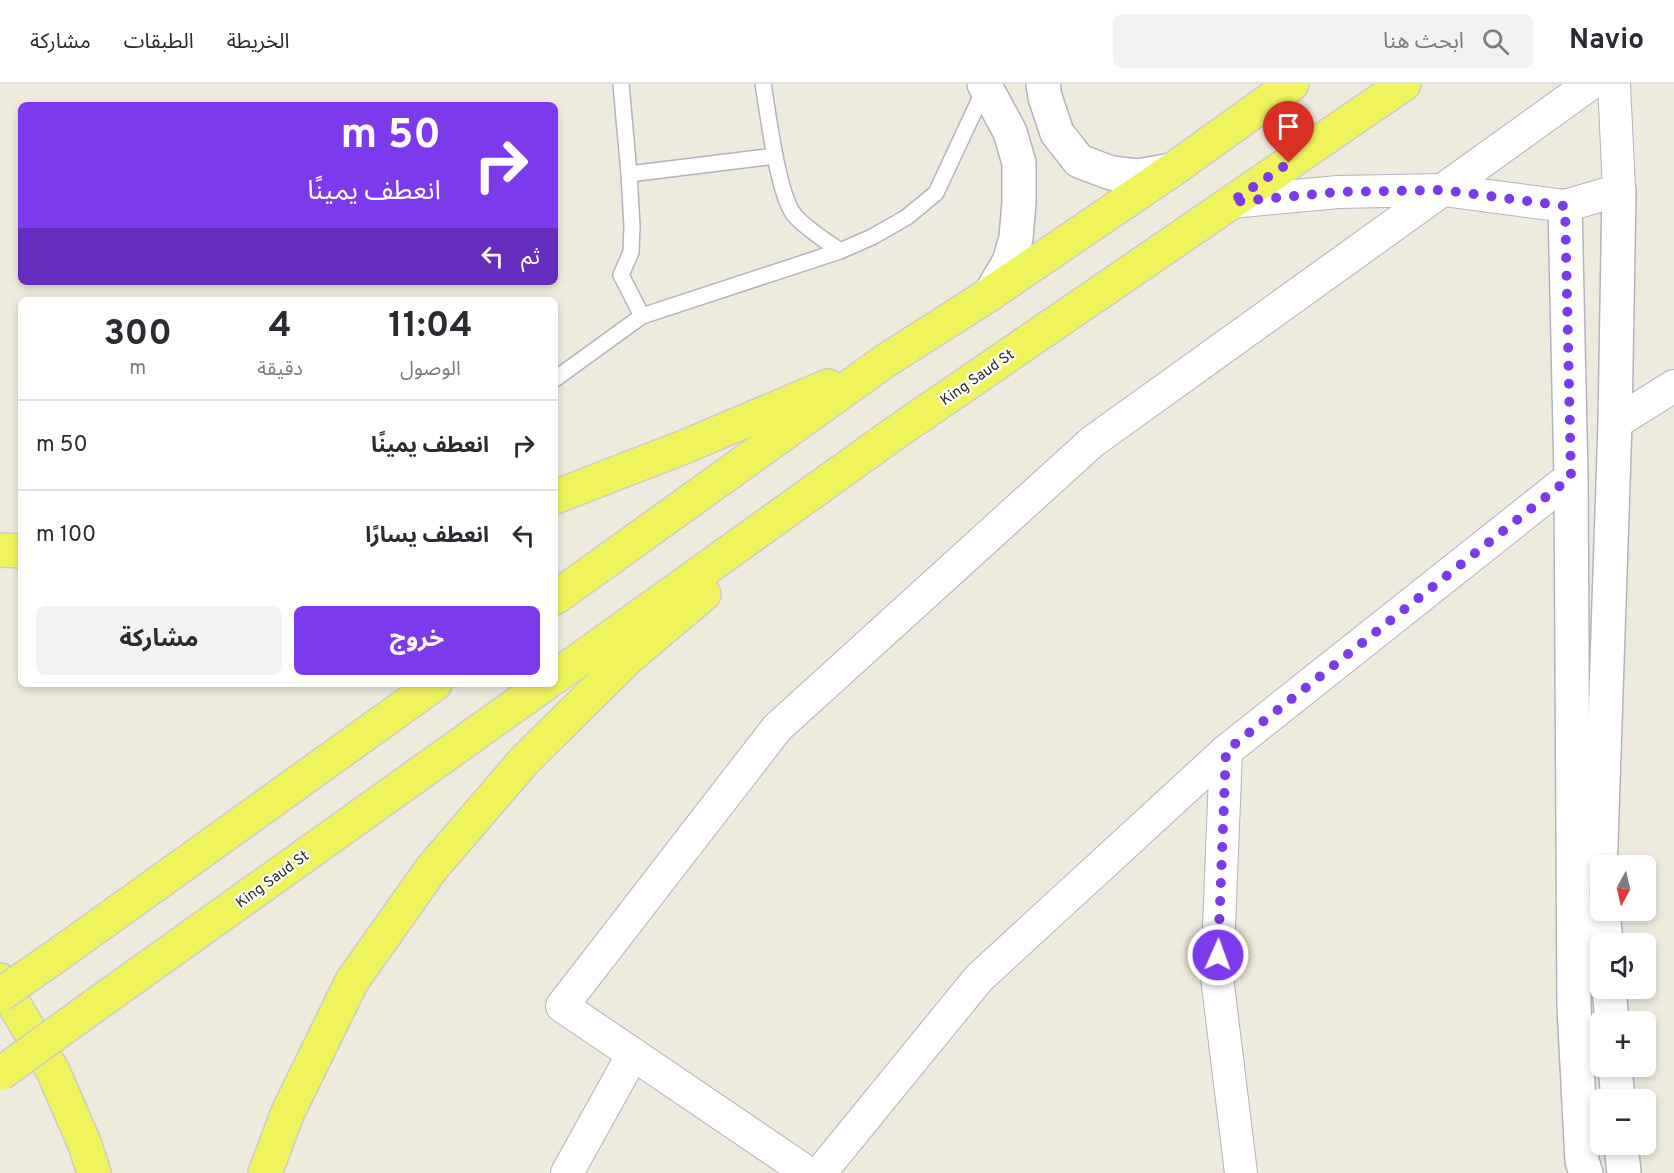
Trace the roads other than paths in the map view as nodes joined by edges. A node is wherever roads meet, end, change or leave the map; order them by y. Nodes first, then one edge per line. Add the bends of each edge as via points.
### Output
1 (621, 84) edge
2 (763, 84) edge
3 (1043, 84) edge
4 (1292, 84) edge
5 (1404, 84) edge
6 (1590, 84) edge
7 (1614, 84) edge
8 (985, 86) edge
9 (775, 156) junction
10 (1172, 170) junction
11 (629, 174) junction
12 (1443, 190) junction
13 (1619, 190) junction
14 (1231, 202) junction
15 (1565, 206) junction
16 (840, 251) junction
17 (990, 294) junction
18 (642, 316) junction
19 (885, 361) junction
20 (558, 377) edge
21 (1674, 386) edge
22 (1615, 423) junction
23 (895, 433) junction
24 (1571, 477) junction
25 (558, 496) edge
26 (0, 550) edge
27 (18, 551) edge
28 (558, 596) edge
29 (558, 675) edge
30 (431, 687) edge
31 (541, 687) edge
32 (1226, 751) junction
33 (1601, 855) edge
34 (0, 980) edge
35 (0, 995) edge
36 (633, 1054) junction
37 (0, 1074) edge
38 (1622, 1155) edge
39 (1234, 1167) edge
40 (94, 1173) edge
41 (264, 1173) edge
42 (567, 1173) edge
43 (808, 1173) edge
44 (820, 1173) edge
45 (1586, 1173) edge
46 (1624, 1173) edge

1 - 11 lane
2 - 9 lane
3 - 10 street via 1057,133 1079,161 1111,173 1137,176
4 - 10 main road
5 - 14 main road, King Saud St
6 - 12 street
7 - 13 street
8 - 16 lane via 936,193 907,217
8 - 17 street via 1010,132 1019,163 1016,238 1009,262
9 - 11 lane
9 - 16 lane via 795,216
10 - 17 main road
11 - 18 lane via 631,252 621,275
12 - 14 street via 1338,192
12 - 15 street
12 - 36 street via 1092,442 777,728 562,1006
13 - 15 street
13 - 22 street
14 - 23 main road, King Saud St
15 - 24 street
16 - 18 lane
17 - 19 main road
18 - 20 lane
19 - 25 main road
19 - 28 main road
21 - 22 street
22 - 33 street
23 - 29 main road, King Saud St
23 - 41 main road via 627,659 524,761 432,867 352,981 288,1112
24 - 32 street
24 - 45 street via 1574,1007 1582,1161
26 - 27 main road
30 - 35 main road, bridge
31 - 37 main road, King Saud St, bridge
32 - 39 street via 1217,977
32 - 44 street via 979,978
34 - 40 main road via 53,1071
36 - 42 street
36 - 43 street
38 - 46 street

